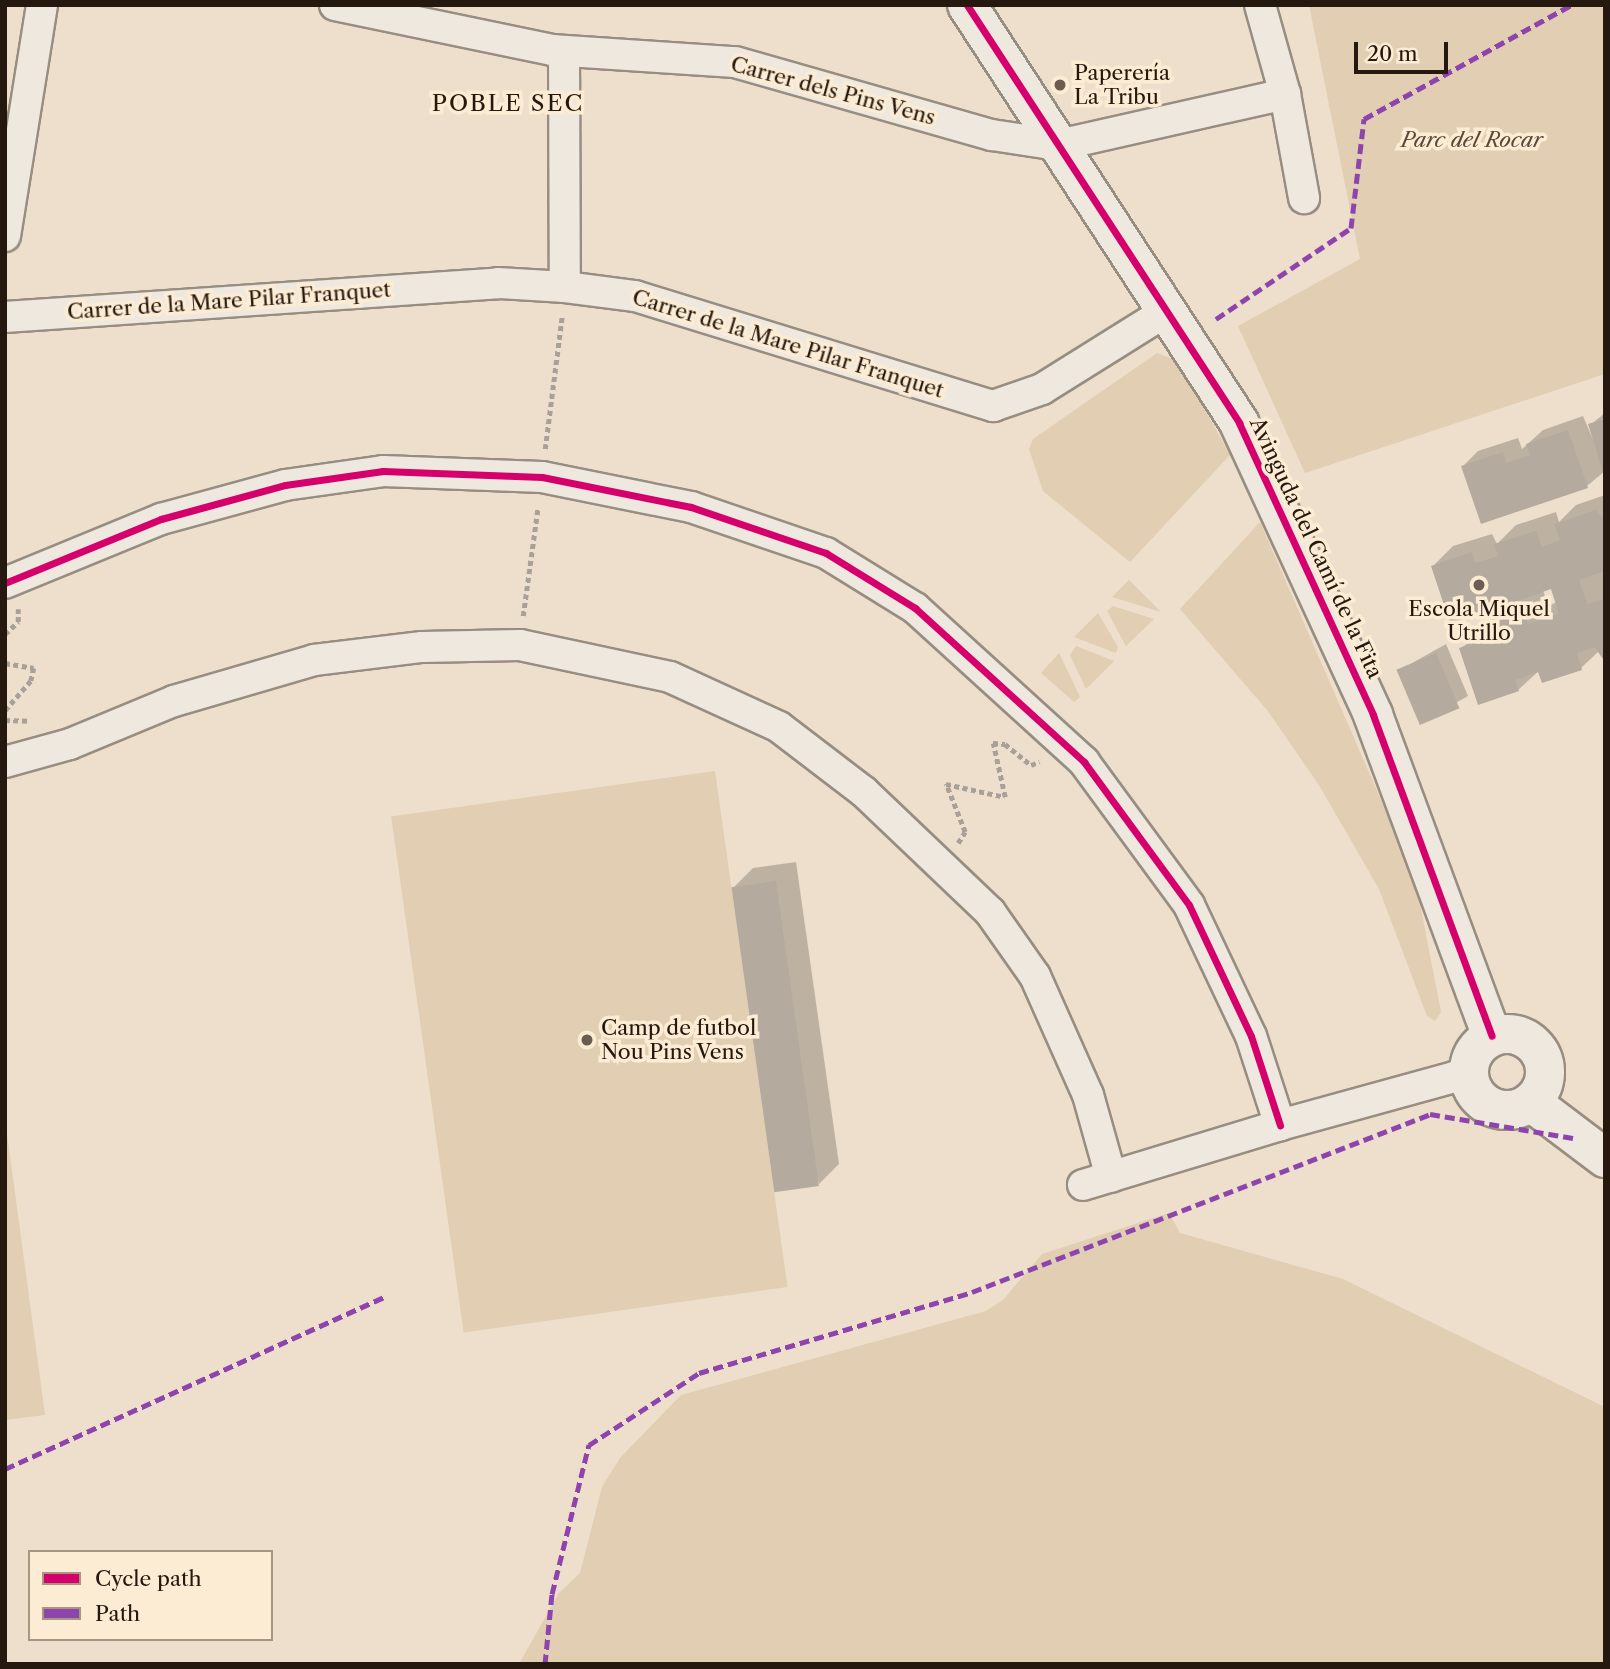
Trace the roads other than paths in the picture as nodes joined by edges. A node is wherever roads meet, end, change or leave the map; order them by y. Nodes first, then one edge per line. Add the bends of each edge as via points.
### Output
1 (42, 5) edge
2 (335, 5) edge
3 (967, 5) edge
4 (1260, 5) edge
5 (564, 51) junction
6 (1285, 94) junction
7 (1059, 145) junction
8 (1304, 198) dead end
9 (5, 236) edge
10 (565, 287) junction
11 (1167, 311) junction
12 (5, 317) edge
13 (5, 583) edge
14 (5, 762) edge
15 (1492, 1036) junction
16 (1468, 1079) junction
17 (1531, 1102) junction
18 (1280, 1125) junction
19 (1605, 1157) edge

1 - 9 street
2 - 5 street, Carrer dels Pins Vens
3 - 7 street, Avinguda del Camí de la Fita
4 - 6 street
5 - 7 street, Carrer dels Pins Vens via 735,62 992,135
5 - 10 street
6 - 7 street, Carrer dels Pins Vens
6 - 8 street
7 - 11 street, Avinguda del Camí de la Fita
10 - 11 street, Carrer de la Mare Pilar Franquet via 635,296 993,406 1042,389
10 - 12 street, Carrer de la Mare Pilar Franquet via 498,283
11 - 15 street, Avinguda del Camí de la Fita via 1240,423 1373,715
13 - 18 street via 161,519 285,485 383,471 542,477 691,507 826,553 915,608 1060,739 1189,905 1251,1036
14 - 18 street via 70,744 174,701 314,660 422,647 520,645 670,677 779,727 940,861 990,912 1035,976 1088,1095 1097,1181
15 - 16 street via 1474,1051
15 - 17 street via 1525,1038 1542,1057 1541,1089
16 - 17 street via 1480,1100 1499,1110
16 - 18 street via 1454,1077
17 - 19 street

